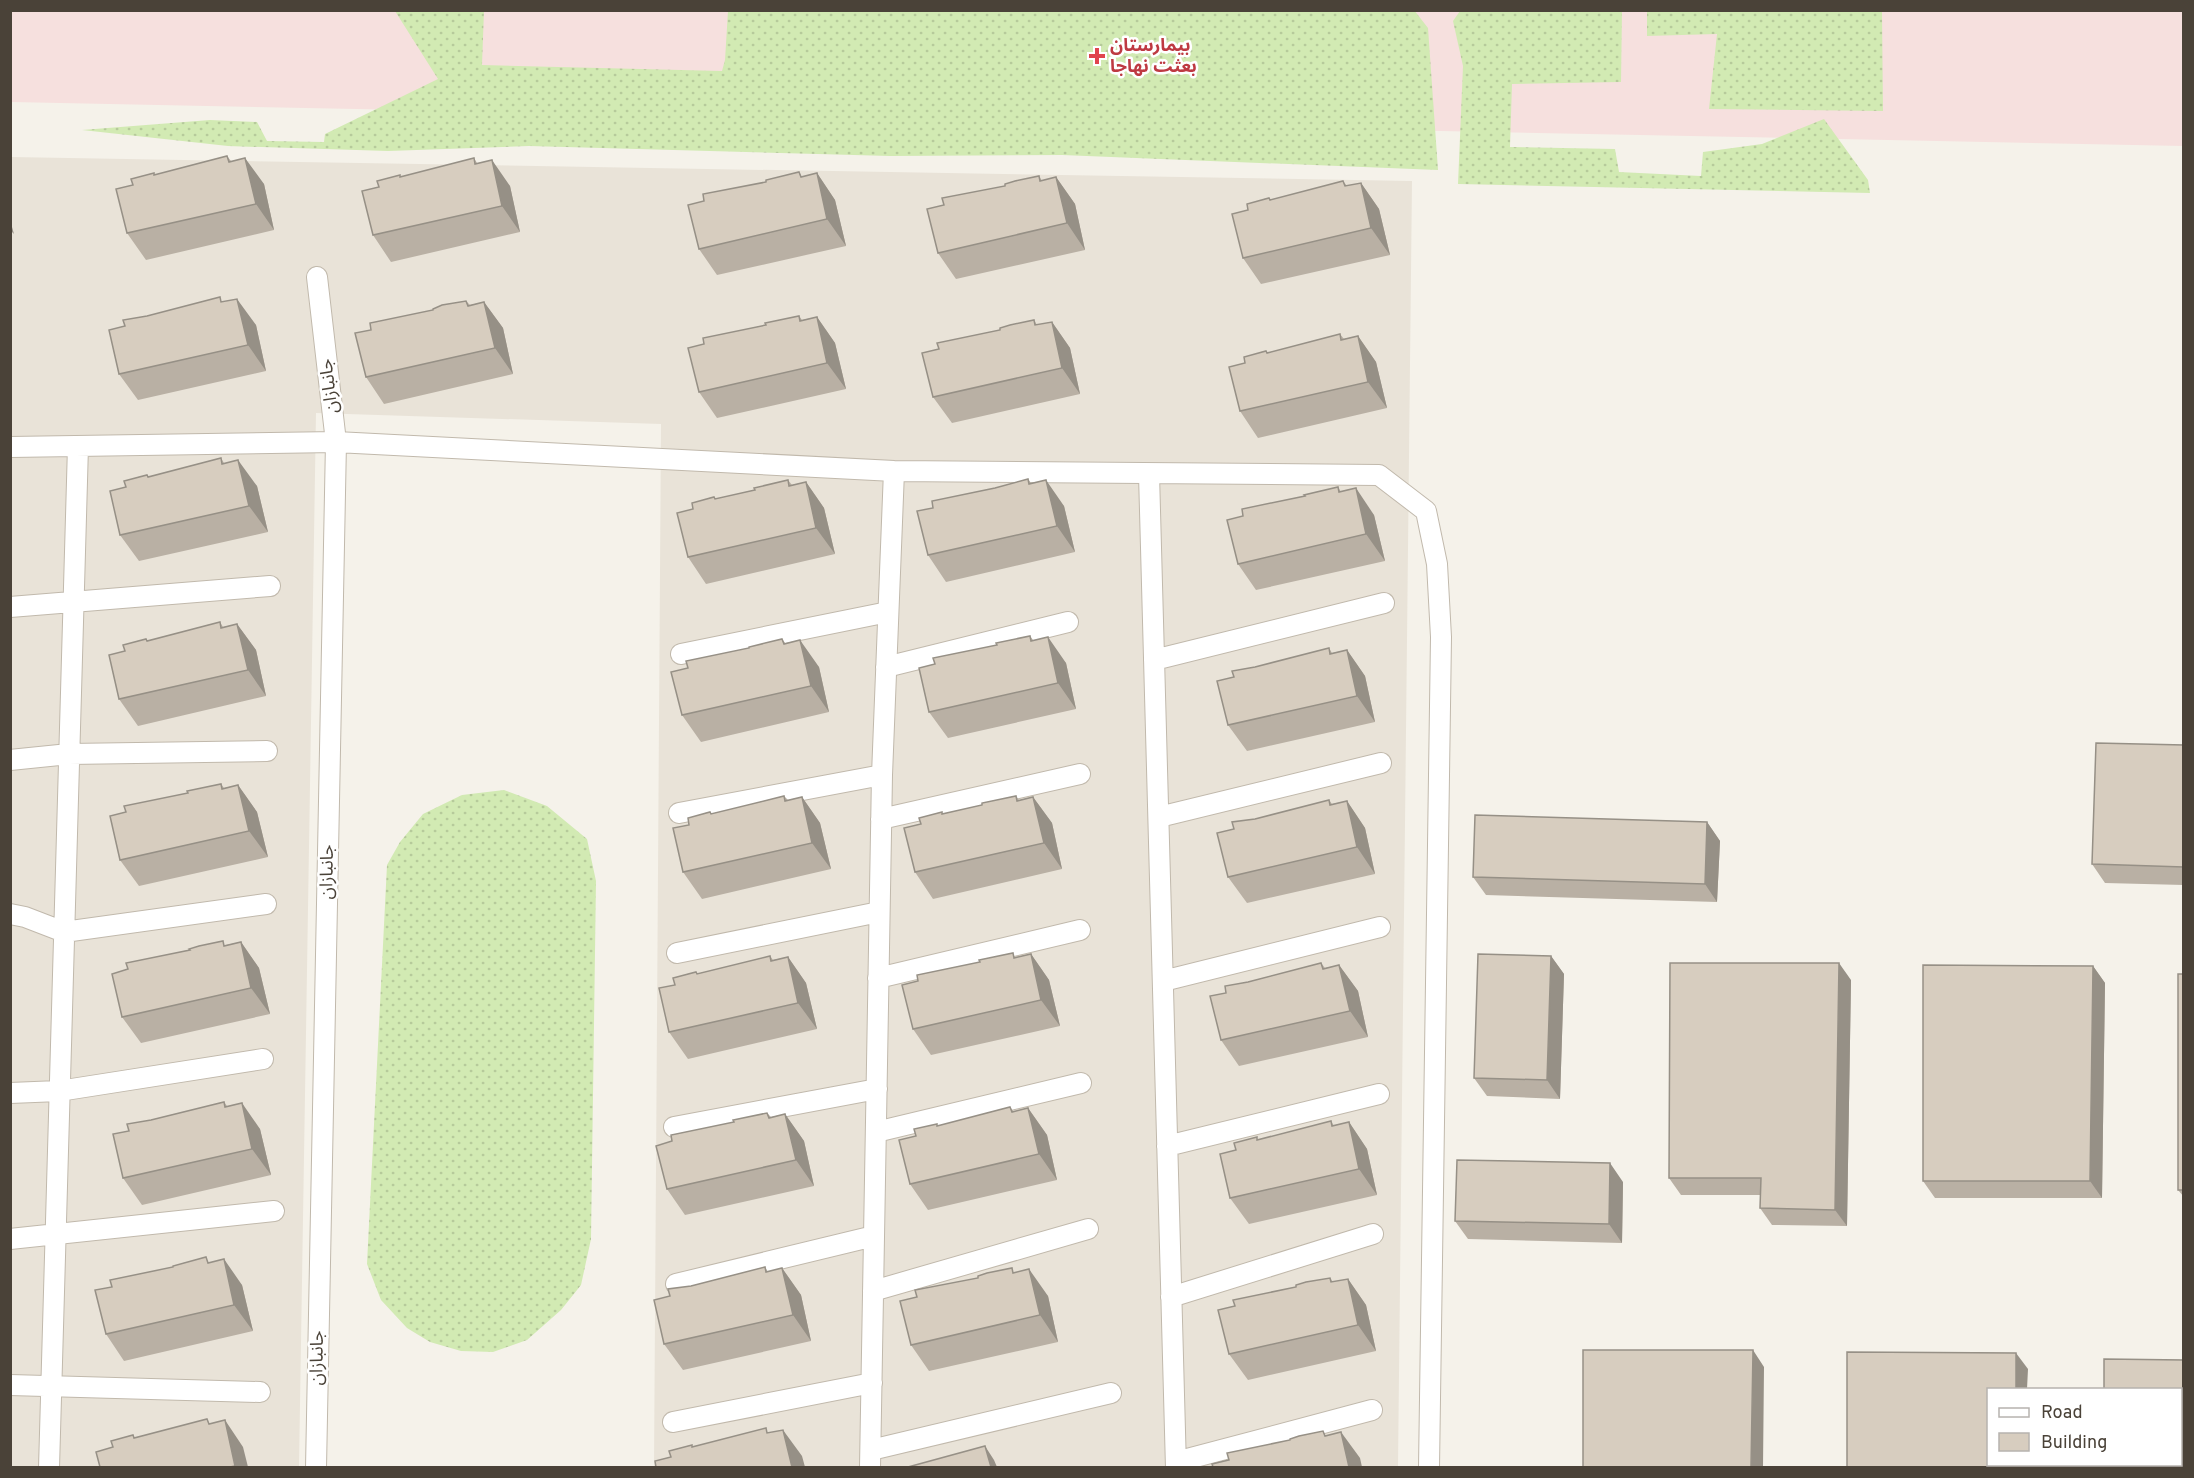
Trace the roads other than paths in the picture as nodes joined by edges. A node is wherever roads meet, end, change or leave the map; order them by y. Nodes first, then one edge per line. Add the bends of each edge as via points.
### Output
1 (317, 277) dead end
2 (336, 442) junction
3 (78, 446) junction
4 (10, 447) edge
5 (894, 471) junction
6 (1149, 474) junction
7 (270, 586) dead end
8 (73, 602) junction
9 (1384, 603) dead end
10 (10, 607) edge
11 (888, 612) junction
12 (1068, 622) dead end
13 (681, 654) dead end
14 (1154, 660) junction
15 (886, 667) junction
16 (267, 752) dead end
17 (69, 753) junction
18 (10, 760) edge
19 (1381, 763) dead end
20 (1080, 774) dead end
21 (882, 775) junction
22 (679, 813) dead end
23 (1159, 817) junction
24 (881, 819) junction
25 (266, 904) dead end
26 (879, 912) junction
27 (10, 914) edge
28 (1380, 927) dead end
29 (1080, 930) dead end
30 (64, 932) junction
31 (677, 953) dead end
32 (878, 978) junction
33 (1163, 981) junction
34 (263, 1059) dead end
35 (1081, 1083) dead end
36 (877, 1089) junction
37 (59, 1091) junction
38 (10, 1093) edge
39 (1379, 1094) dead end
40 (674, 1126) dead end
41 (876, 1132) junction
42 (1167, 1146) junction
43 (274, 1211) dead end
44 (1088, 1228) dead end
45 (1373, 1234) dead end
46 (55, 1235) junction
47 (874, 1236) junction
48 (10, 1239) edge
49 (676, 1284) dead end
50 (873, 1292) junction
51 (1171, 1297) junction
52 (872, 1383) junction
53 (10, 1385) edge
54 (51, 1386) junction
55 (260, 1392) dead end
56 (1111, 1393) dead end
57 (1372, 1410) dead end
58 (673, 1422) dead end
59 (871, 1459) edge
60 (1176, 1465) edge
61 (48, 1467) edge
62 (316, 1467) edge
63 (1429, 1467) edge

1 - 2 street, جانبازان
2 - 3 street
2 - 5 street
2 - 62 street, جانبازان
3 - 4 street
3 - 8 street
5 - 6 street
5 - 11 street
6 - 14 street
6 - 63 street via 1379,475 1426,511 1437,564 1441,637
7 - 8 street
8 - 10 street
8 - 17 street
9 - 14 street
11 - 13 street
11 - 15 street
12 - 15 street
14 - 23 street
15 - 21 street
16 - 17 street
17 - 18 street
17 - 30 street
19 - 23 street
20 - 24 street
21 - 22 street
21 - 24 street
23 - 33 street
24 - 26 street
25 - 30 street
26 - 31 street
26 - 32 street
27 - 30 street
28 - 33 street
29 - 32 street
30 - 37 street
32 - 36 street
33 - 42 street
34 - 37 street
35 - 41 street
36 - 40 street
36 - 41 street
37 - 38 street
37 - 46 street
39 - 42 street
41 - 47 street
42 - 51 street
43 - 46 street
44 - 50 street
45 - 51 street
46 - 48 street
46 - 54 street
47 - 49 street
47 - 50 street
50 - 52 street
51 - 60 street
52 - 58 street
52 - 59 street
53 - 54 street
54 - 55 street
54 - 61 street
56 - 59 street
57 - 60 street

